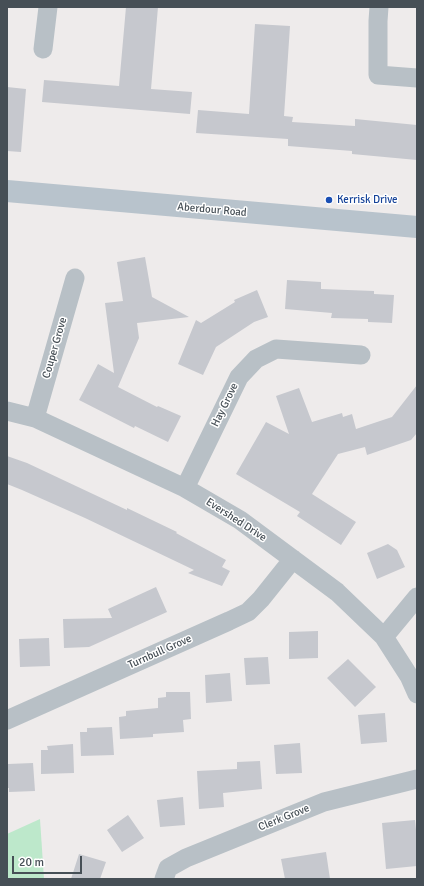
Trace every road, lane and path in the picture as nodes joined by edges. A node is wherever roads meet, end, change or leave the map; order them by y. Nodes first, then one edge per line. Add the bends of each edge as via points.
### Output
1 (48, 7) edge
2 (379, 7) edge
3 (43, 49) dead end
4 (417, 78) edge
5 (7, 191) edge
6 (417, 227) edge
7 (75, 278) dead end
8 (361, 355) dead end
9 (7, 410) edge
10 (35, 418) junction
11 (186, 488) junction
12 (293, 559) junction
13 (417, 597) edge
14 (384, 637) junction
15 (417, 694) edge
16 (7, 720) edge
17 (417, 779) edge
18 (164, 879) edge

1 - 3 street
2 - 4 street via 378,75
5 - 6 main road, Aberdour Road
7 - 10 street, Couper Grove
8 - 11 street, Hay Grove via 276,349 256,360 239,377
9 - 10 street, Evershed Drive
10 - 11 street, Evershed Drive
11 - 12 street, Evershed Drive via 240,520
12 - 14 street, Evershed Drive via 337,592
12 - 16 street, Turnbull Grove via 261,600 248,612
13 - 14 street
14 - 15 street, Evershed Drive via 409,676
17 - 18 street, Clerk Grove via 324,802 186,858 168,868

